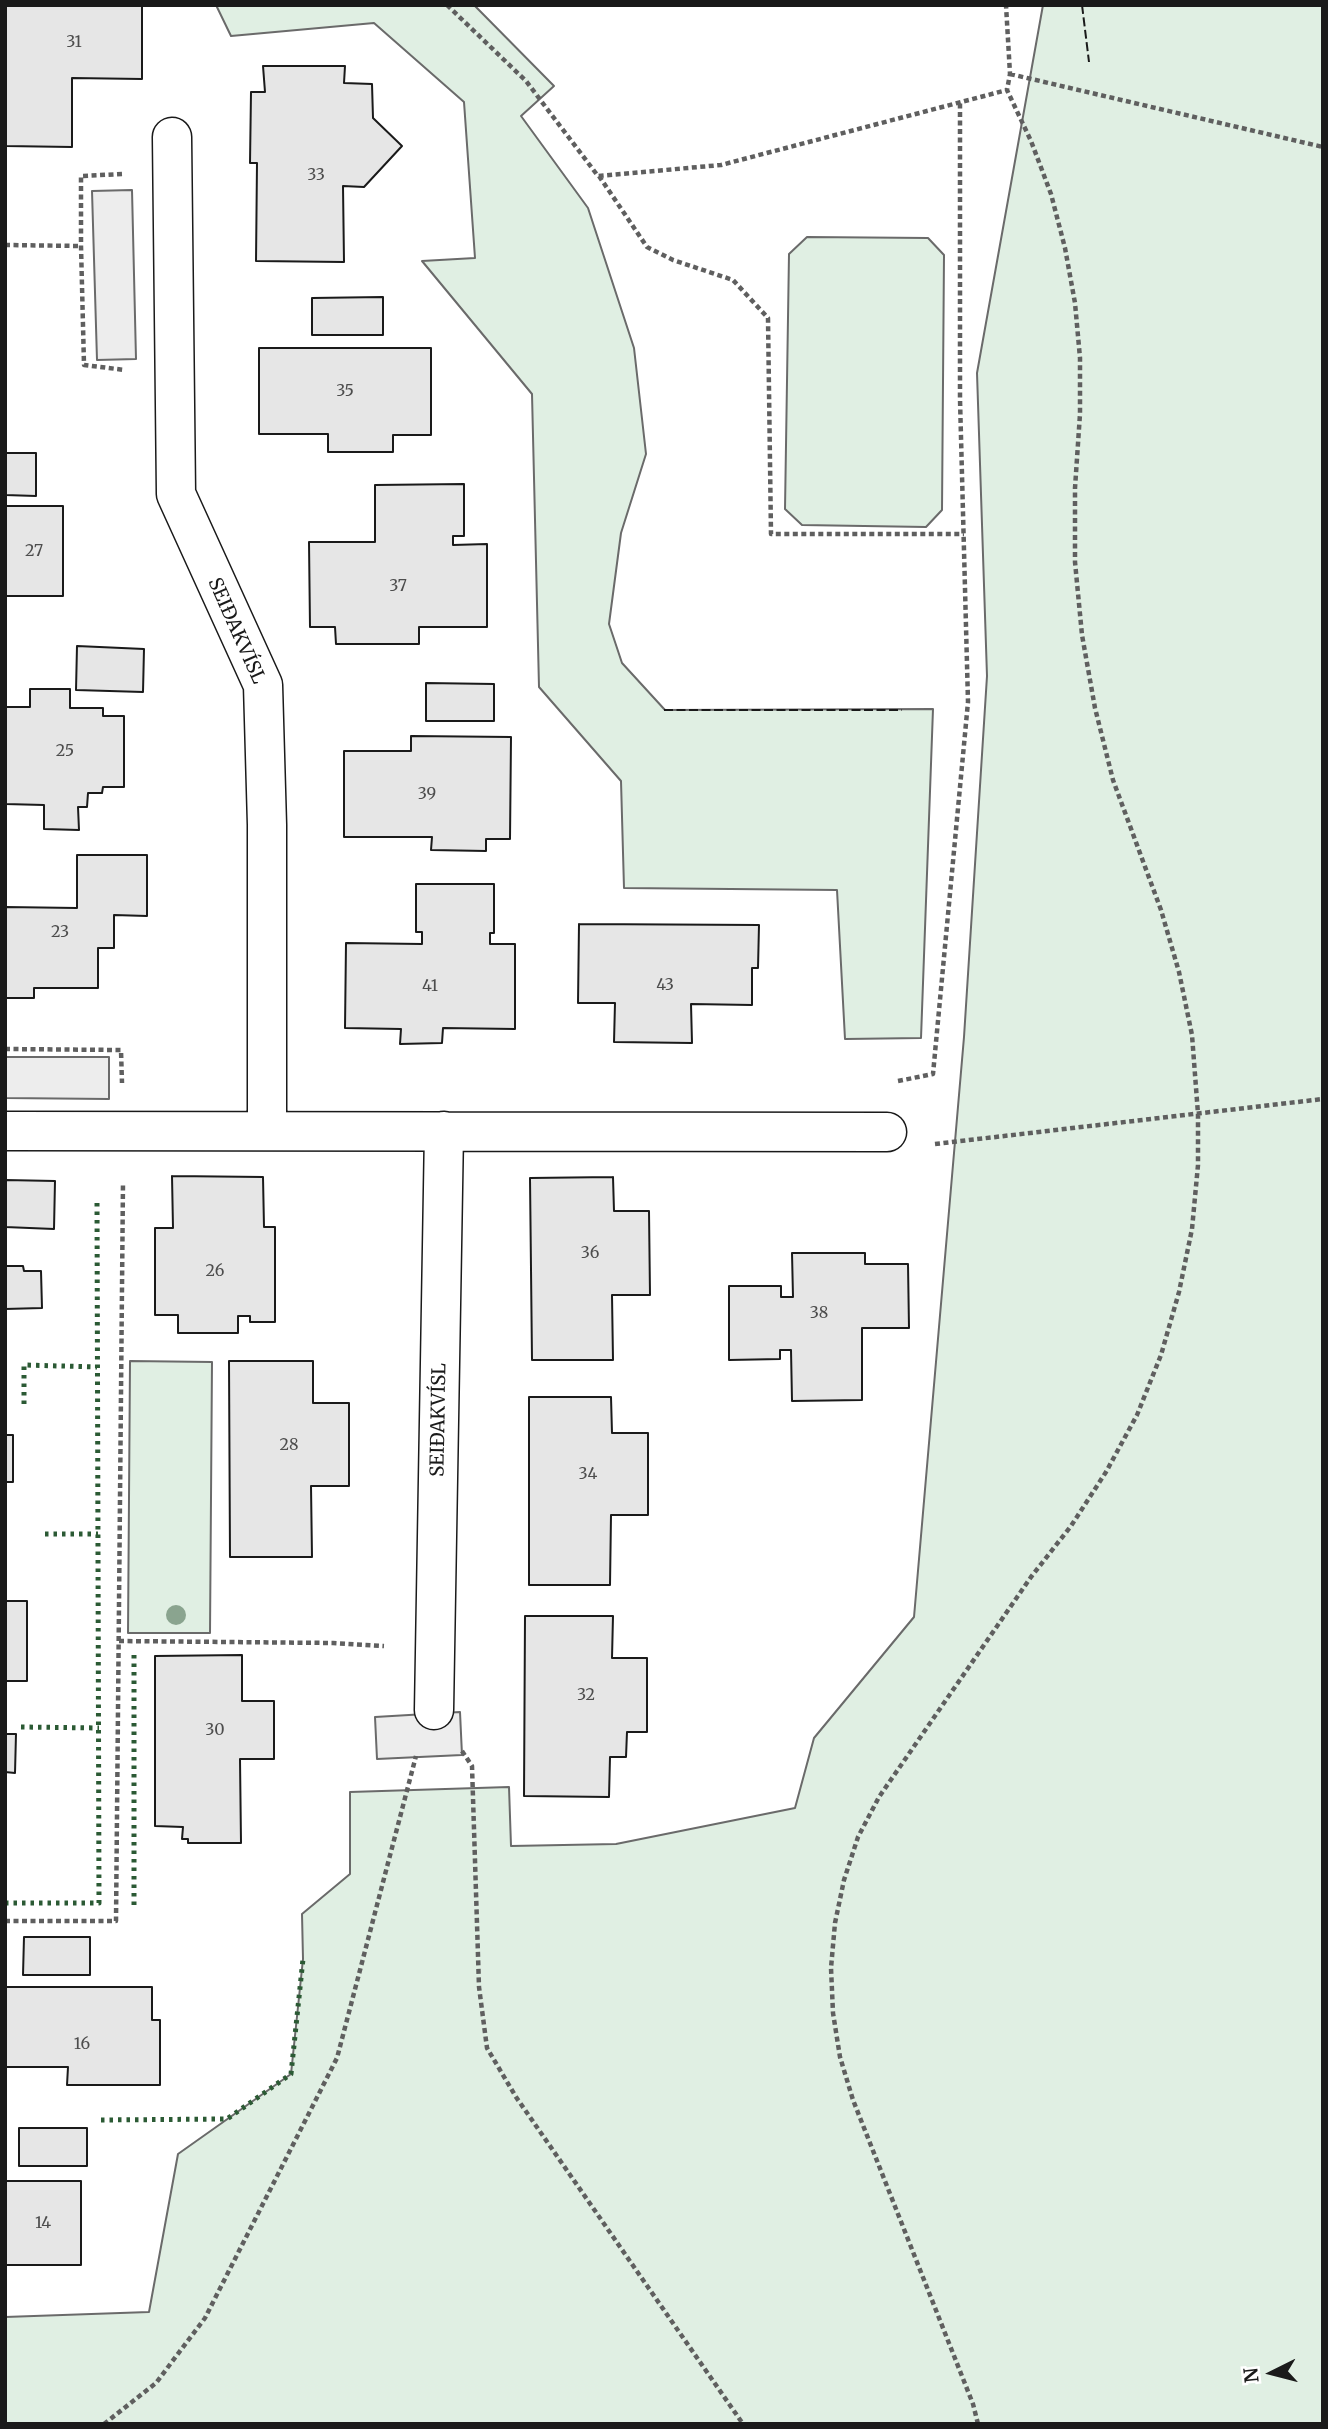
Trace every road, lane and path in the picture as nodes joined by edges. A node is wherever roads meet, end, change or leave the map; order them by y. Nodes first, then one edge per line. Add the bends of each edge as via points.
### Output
1 (447, 5) edge
2 (1006, 5) edge
3 (1010, 74) junction
4 (1007, 90) junction
5 (960, 103) junction
6 (1323, 147) edge
7 (172, 155) joint
8 (598, 176) junction
9 (5, 245) edge
10 (81, 246) junction
11 (174, 381) junction
12 (964, 534) junction
13 (5, 1049) edge
14 (897, 1082) dead end
15 (1323, 1099) edge
16 (1198, 1114) junction
17 (5, 1131) edge
18 (123, 1131) junction
19 (267, 1131) junction
20 (444, 1131) junction
21 (887, 1132) joint
22 (119, 1641) junction
23 (436, 1650) junction
24 (434, 1710) junction
25 (5, 1921) edge
26 (104, 2424) edge
27 (743, 2424) edge
28 (978, 2424) edge

1 - 8 path via 526,81
2 - 3 path
3 - 4 path
3 - 6 path
4 - 5 path
4 - 16 path via 1051,194 1065,248 1080,358 1075,513 1082,635 1113,780 1179,972 1192,1035
5 - 8 path via 721,165
5 - 12 path
7 - 10 path via 81,176
7 - 11 street, SEIÐAKVÍSL
8 - 12 path via 647,247 733,280 768,318 771,534
9 - 10 path
10 - 11 path via 84,365
11 - 19 street, SEIÐAKVÍSL via 176,494 263,685
12 - 14 path via 968,702 933,1074
13 - 18 path via 121,1050
15 - 16 path
16 - 21 path via 938,1145
16 - 28 path via 1192,1229 1161,1354 1137,1415 1071,1526 879,1797 858,1837 835,1923 833,2013 843,2068
17 - 18 street
18 - 19 street
18 - 22 path
19 - 20 street
20 - 21 street
20 - 23 street, SEIÐAKVÍSL
22 - 23 path via 333,1643
22 - 25 path via 116,1921
23 - 24 street, SEIÐAKVÍSL
24 - 26 path via 411,1766 337,2058 205,2318 156,2383
24 - 27 path via 472,1765 479,1987 487,2048 516,2097

